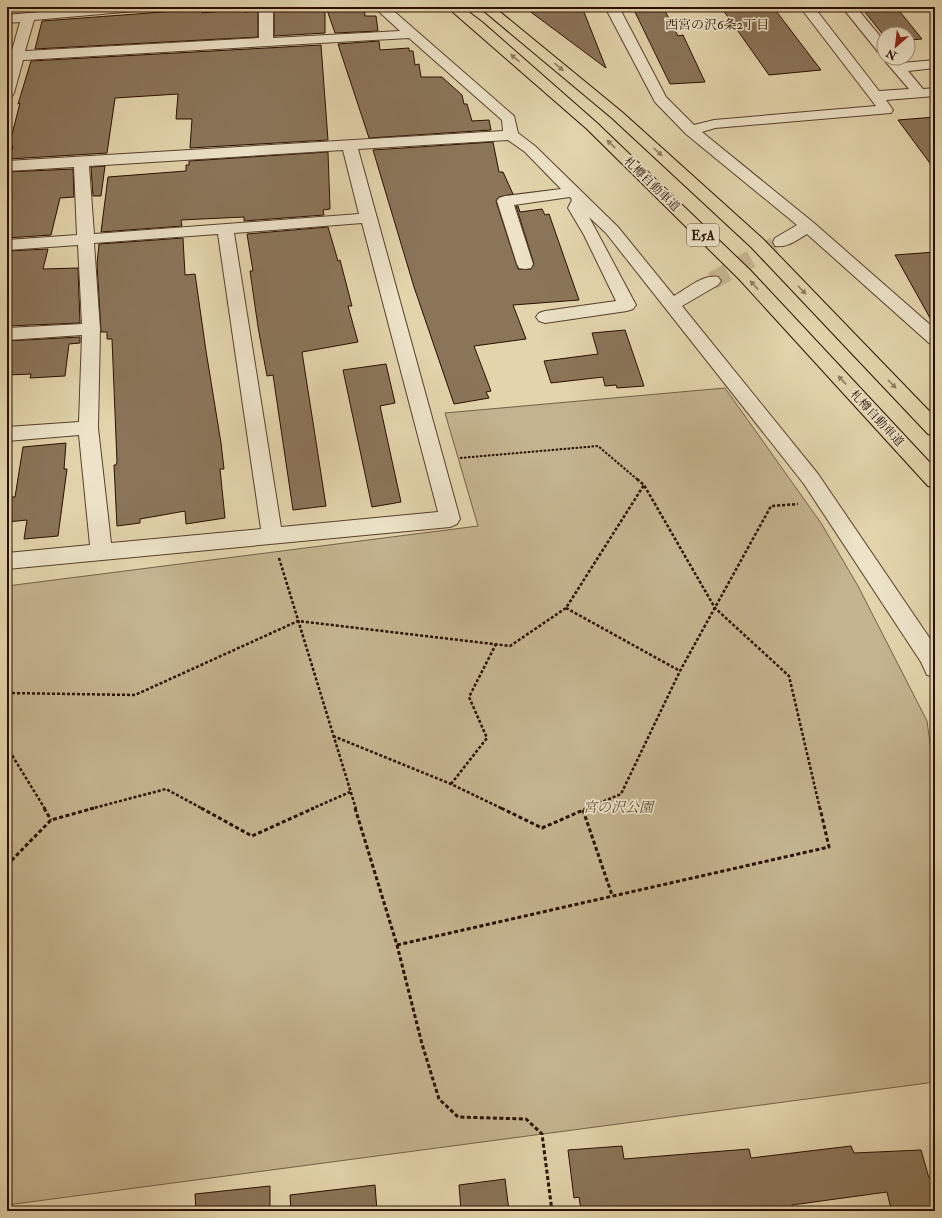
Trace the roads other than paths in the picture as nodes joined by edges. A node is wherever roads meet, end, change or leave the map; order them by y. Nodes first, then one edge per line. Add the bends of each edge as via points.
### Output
1 (136, 7) edge
2 (266, 7) edge
3 (381, 7) edge
4 (454, 7) edge
5 (486, 7) edge
6 (612, 7) edge
7 (807, 7) edge
8 (849, 7) edge
9 (28, 17) junction
10 (7, 19) edge
11 (413, 34) junction
12 (876, 40) edge
13 (266, 43) junction
14 (17, 56) junction
15 (916, 64) edge
16 (935, 64) edge
17 (896, 66) edge
18 (935, 92) edge
19 (7, 93) edge
20 (919, 93) junction
21 (876, 96) junction
22 (691, 131) junction
23 (511, 135) junction
24 (349, 145) junction
25 (81, 161) junction
26 (7, 166) edge
27 (577, 195) junction
28 (369, 218) junction
29 (808, 226) junction
30 (225, 229) junction
31 (86, 240) junction
32 (781, 242) tunnel mouth
33 (7, 245) edge
34 (525, 264) dead end
35 (712, 281) tunnel mouth
36 (672, 304) junction
37 (546, 317) dead end
38 (91, 329) junction
39 (7, 334) edge
40 (935, 339) edge
41 (88, 428) junction
42 (935, 429) edge
43 (7, 434) edge
44 (935, 481) edge
45 (272, 536) junction
46 (101, 552) junction
47 (7, 561) edge
48 (935, 668) edge

1 - 9 street
2 - 13 street
3 - 11 street
44 -> 4 highway, 札樽自動車道 / E5A via 745,276 592,126
5 -> 42 highway, 札樽自動車道 / E5A via 617,115 757,243
6 - 22 street via 660,99
7 - 21 street
8 - 12 street
9 - 10 street
9 - 14 street
11 - 13 street
11 - 23 street via 509,119
13 - 14 street
14 - 19 street
15 - 16 street
17 - 20 street
18 - 20 street
20 - 21 street
21 - 22 street via 886,110 714,124
22 - 29 street
23 - 24 street
23 - 27 street via 530,149
24 - 25 street
24 - 28 street
25 - 26 street
25 - 31 street
27 - 34 street via 505,201
27 - 36 street via 612,230
27 - 37 street via 576,208 627,305
28 - 30 street
28 - 45 street via 450,519
29 - 32 street
29 - 40 street
30 - 31 street
30 - 45 street
31 - 33 street
31 - 38 street
35 - 36 street
36 - 48 street via 811,478
38 - 39 street
38 - 41 street
41 - 43 street
41 - 46 street
45 - 46 street
46 - 47 street

